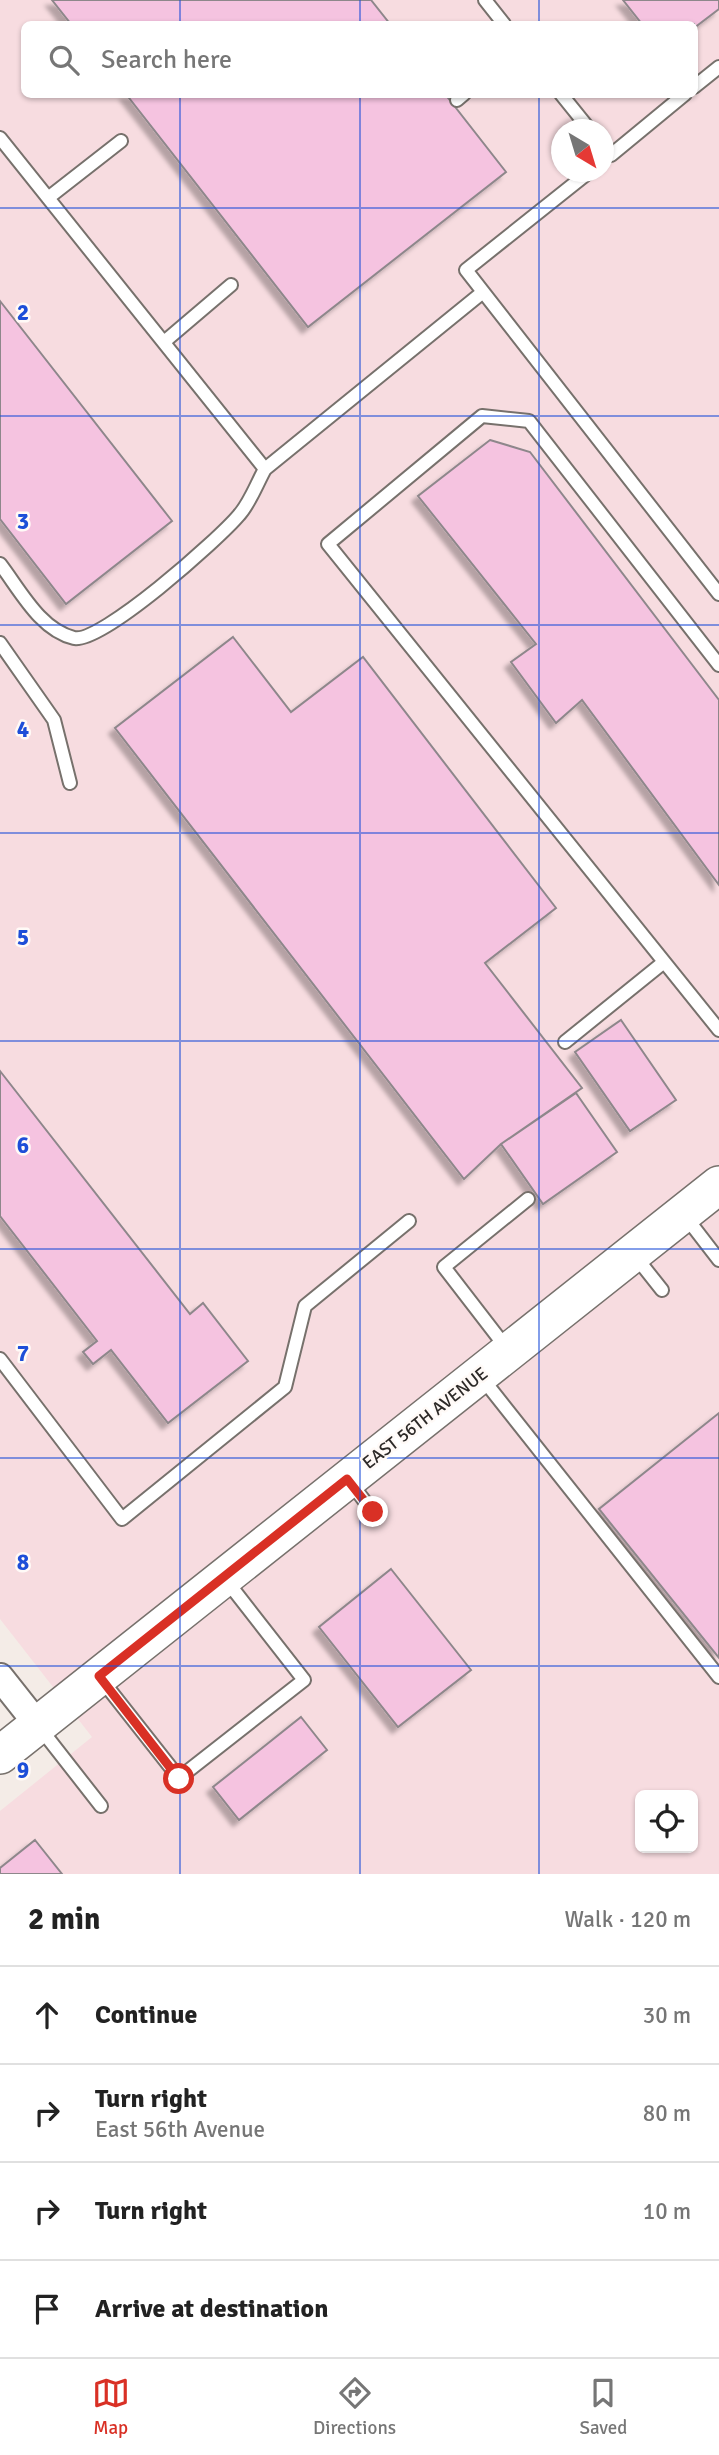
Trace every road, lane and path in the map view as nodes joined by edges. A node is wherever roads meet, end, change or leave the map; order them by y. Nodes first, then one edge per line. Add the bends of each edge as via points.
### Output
1 (485, 0) edge
2 (502, 21) edge
3 (719, 67) edge
4 (698, 84) edge
5 (564, 98) edge
6 (680, 98) edge
7 (581, 119) edge
8 (0, 138) edge
9 (121, 141) dead end
10 (614, 148) edge
11 (576, 182) edge
12 (48, 198) junction
13 (231, 285) dead end
14 (483, 292) junction
15 (164, 342) junction
16 (265, 469) junction
17 (0, 564) edge
18 (719, 594) edge
19 (0, 643) edge
20 (719, 664) edge
21 (70, 783) dead end
22 (664, 962) junction
23 (719, 1030) edge
24 (565, 1042) dead end
25 (719, 1185) edge
26 (528, 1199) dead end
27 (683, 1214) junction
28 (409, 1222) dead end
29 (633, 1253) junction
30 (719, 1260) edge
31 (662, 1290) dead end
32 (509, 1351) junction
33 (0, 1359) edge
34 (480, 1375) junction
35 (347, 1479) junction
36 (373, 1512) dead end
37 (223, 1577) junction
38 (99, 1676) junction
39 (0, 1677) edge
40 (719, 1677) edge
41 (38, 1725) junction
42 (0, 1755) edge
43 (101, 1807) dead end

1 - 2 lane
3 - 4 lane
5 - 7 lane
6 - 10 lane
8 - 12 lane
9 - 12 lane
11 - 14 lane via 466,270
12 - 15 lane
13 - 15 lane
14 - 16 lane
14 - 18 lane
15 - 16 lane
16 - 17 lane via 240,515 130,613 90,636 76,638 46,624
19 - 21 lane via 54,720
20 - 22 lane via 529,421 482,416 328,544
22 - 23 lane
22 - 24 lane
25 - 27 main road, EAST 56TH AVENUE
26 - 32 lane via 443,1267
27 - 29 main road, EAST 56TH AVENUE
27 - 30 lane
28 - 33 lane via 305,1306 285,1387 122,1519
29 - 31 lane
29 - 32 main road, EAST 56TH AVENUE
32 - 34 main road, EAST 56TH AVENUE
34 - 35 main road, EAST 56TH AVENUE
34 - 40 lane
35 - 36 lane
35 - 37 main road, EAST 56TH AVENUE
37 - 38 main road, EAST 56TH AVENUE
37 - 38 lane via 304,1680 179,1779
38 - 41 main road, EAST 56TH AVENUE
39 - 41 street
41 - 42 main road, EAST 56TH AVENUE
41 - 43 lane

